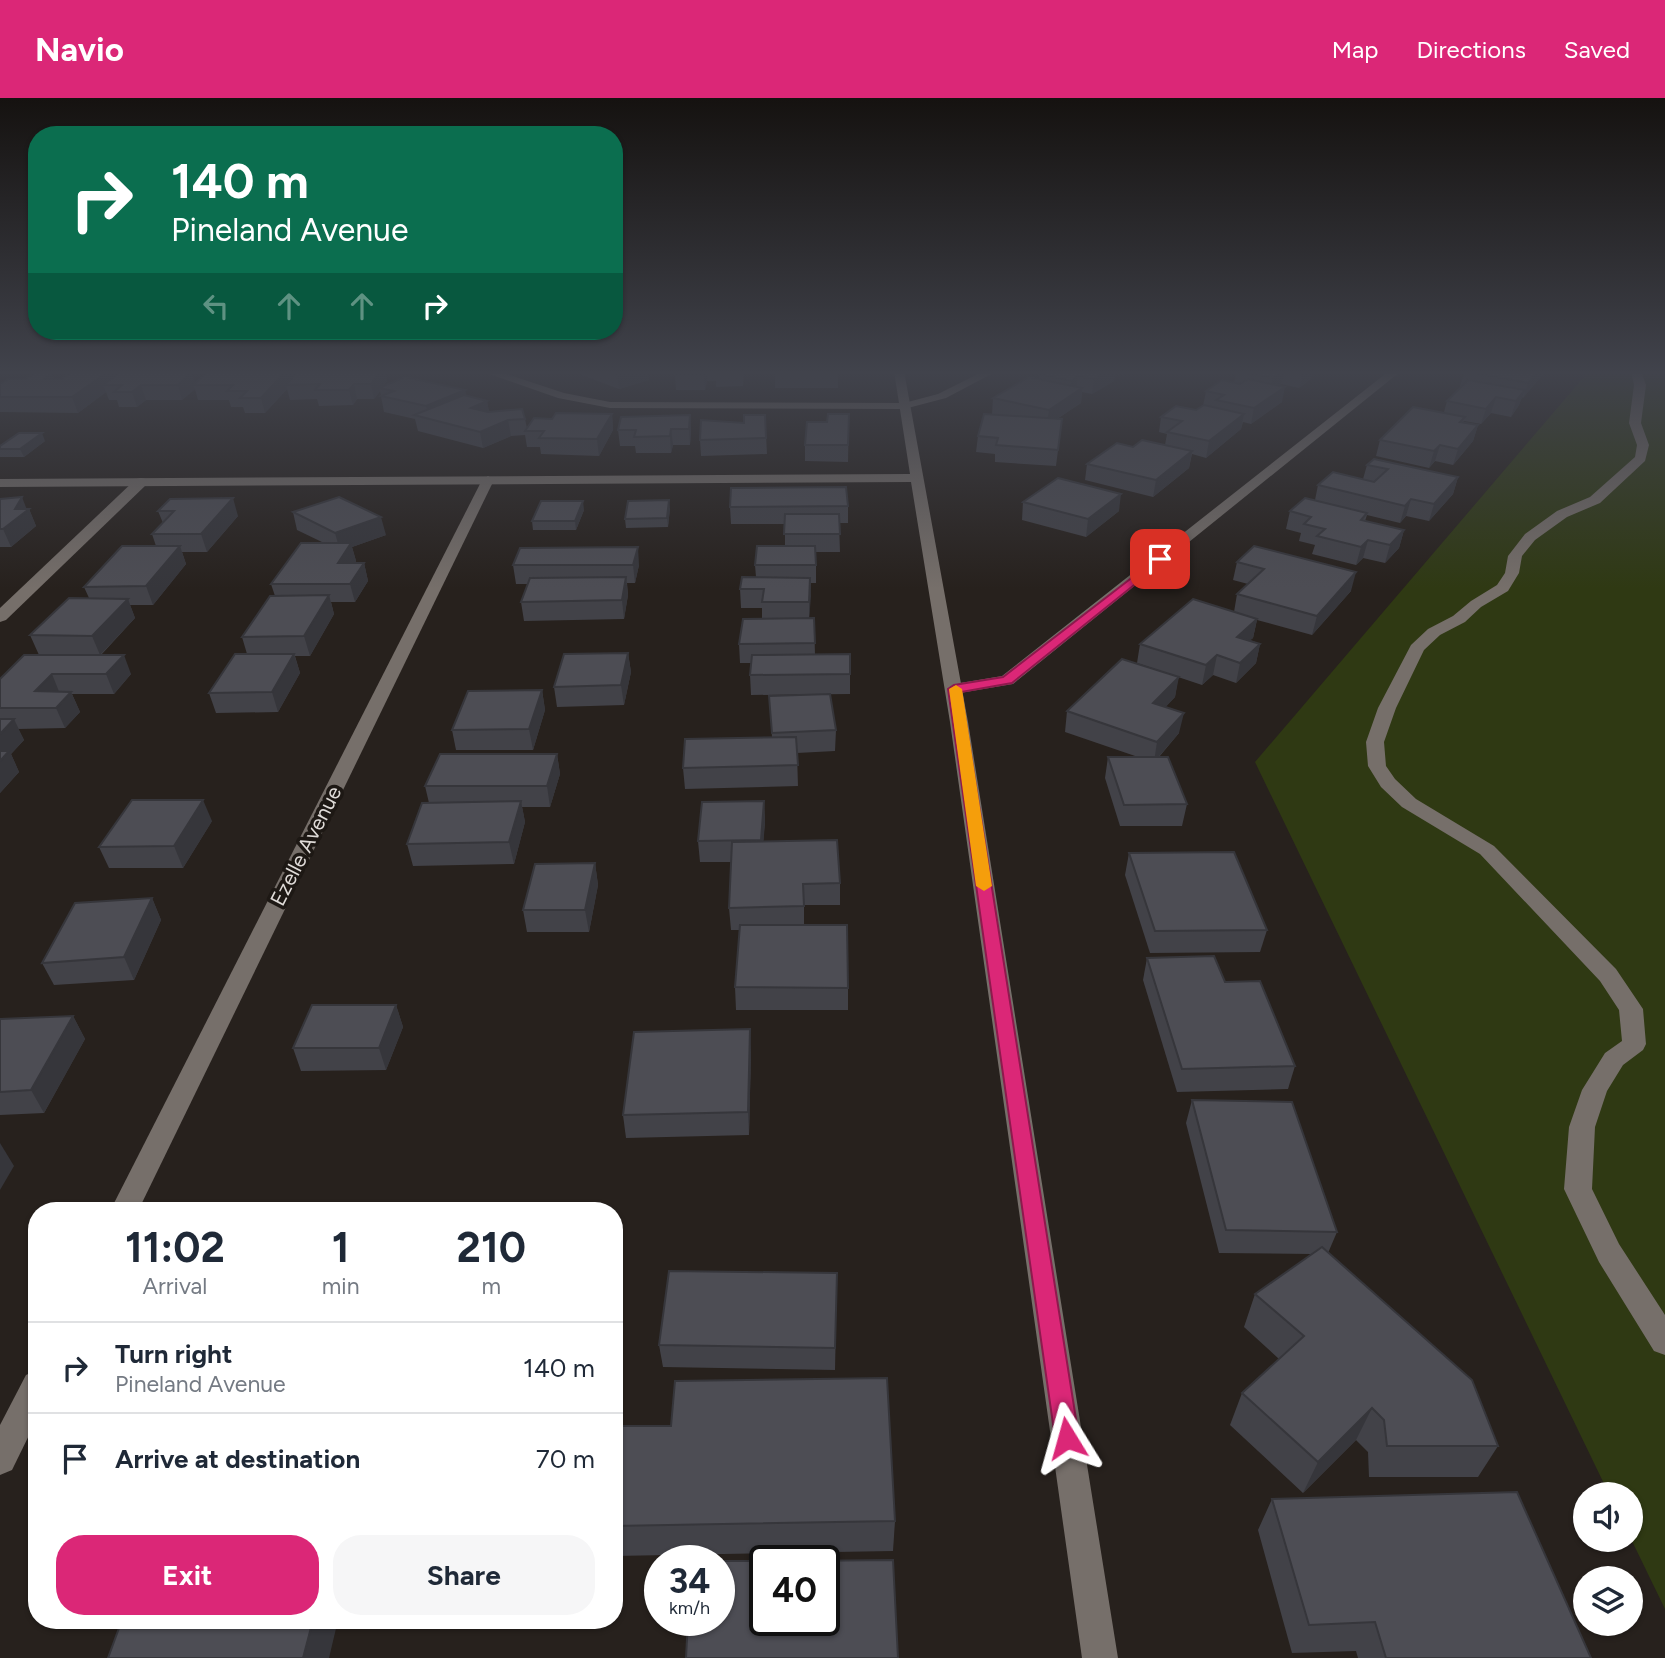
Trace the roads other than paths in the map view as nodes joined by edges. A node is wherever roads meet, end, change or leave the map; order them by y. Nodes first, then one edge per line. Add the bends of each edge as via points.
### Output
1 (910, 444) edge
2 (1304, 444) edge
3 (1643, 444) edge
4 (916, 478) junction
5 (488, 480) junction
6 (141, 482) junction
7 (0, 483) edge
8 (0, 617) edge
9 (954, 689) junction
10 (128, 1202) edge
11 (1665, 1341) edge
12 (28, 1403) edge
13 (0, 1459) edge
14 (1100, 1658) edge

1 - 4 street
2 - 9 street via 1007,680
3 - 11 street via 1641,457 1595,499 1562,514 1530,537 1515,556 1503,588 1417,648 1375,741 1377,766 1388,783 1409,803 1488,850 1608,975 1631,1009 1634,1044 1614,1059 1595,1090 1582,1127 1578,1189 1609,1253
4 - 5 street
4 - 9 street
5 - 6 street
5 - 10 street, Ezelle Avenue
6 - 7 street
6 - 8 street
9 - 14 street
12 - 13 street

